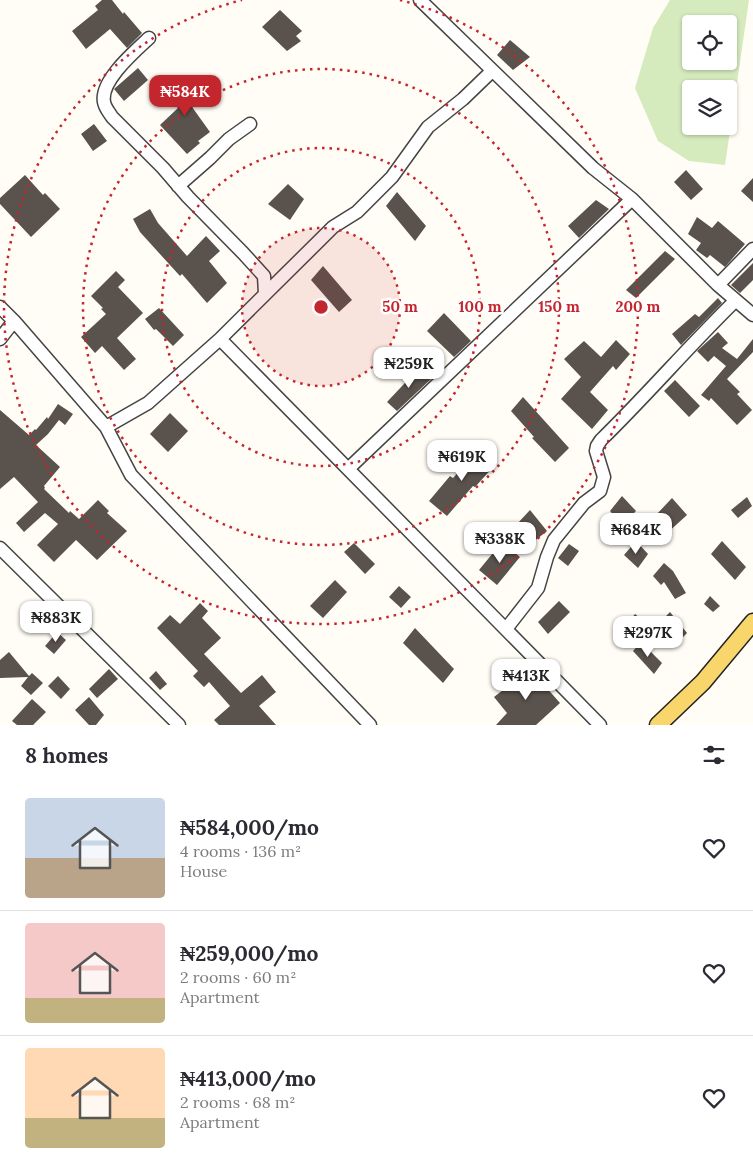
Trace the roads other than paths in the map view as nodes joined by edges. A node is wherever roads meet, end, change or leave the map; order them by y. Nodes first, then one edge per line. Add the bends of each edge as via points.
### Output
1 (426, 2) edge
2 (149, 38) dead end
3 (492, 71) junction
4 (250, 124) dead end
5 (178, 186) junction
6 (632, 199) junction
7 (753, 249) edge
8 (718, 285) junction
9 (266, 294) junction
10 (735, 301) junction
11 (0, 308) edge
12 (753, 314) edge
13 (14, 321) junction
14 (0, 339) edge
15 (220, 339) junction
16 (106, 427) junction
17 (348, 469) junction
18 (0, 548) edge
19 (753, 622) edge
20 (506, 629) junction
21 (179, 725) edge
22 (370, 725) edge
23 (600, 725) edge
24 (658, 725) edge

1 - 3 street
2 - 5 street via 112,78 106,88 104,102 112,116
3 - 6 street via 593,168
3 - 9 street via 428,127 392,177 357,212 333,227
4 - 5 street via 229,138
5 - 9 street via 264,276
6 - 8 street
6 - 17 street
7 - 8 street
8 - 10 street
9 - 15 street
10 - 12 street
10 - 20 street via 601,440 596,451 604,477 600,491 584,503 554,540 538,588
11 - 13 street
13 - 14 street
13 - 16 street
15 - 16 street via 148,403
15 - 17 street
16 - 22 street via 131,475
17 - 20 street
18 - 21 street
19 - 24 main road via 703,682
20 - 23 street

